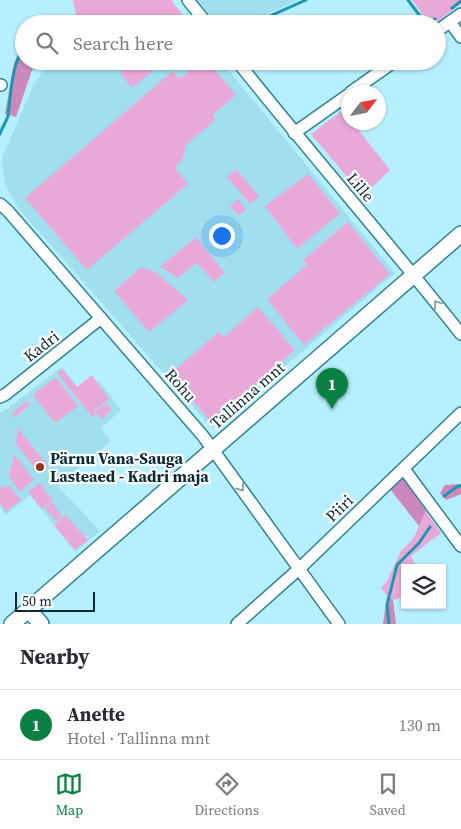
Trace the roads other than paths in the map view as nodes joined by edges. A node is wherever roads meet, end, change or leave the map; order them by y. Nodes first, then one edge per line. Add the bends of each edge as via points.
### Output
1 (188, 0) edge
2 (461, 14) edge
3 (200, 15) edge
4 (450, 22) junction
5 (446, 25) edge
6 (461, 37) edge
7 (244, 70) edge
8 (383, 70) edge
9 (362, 85) edge
10 (341, 100) edge
11 (294, 133) junction
12 (0, 204) edge
13 (461, 234) edge
14 (414, 274) junction
15 (102, 318) junction
16 (461, 334) edge
17 (0, 397) edge
18 (461, 413) edge
19 (213, 448) junction
20 (404, 469) junction
21 (461, 546) edge
22 (300, 568) junction
23 (28, 609) junction
24 (12, 624) edge
25 (41, 624) edge
26 (237, 624) edge
27 (339, 624) edge

1 - 3 street
2 - 4 street
4 - 5 street
4 - 6 street
7 - 11 street, Lille
8 - 9 street
10 - 11 street
11 - 14 street, Lille
12 - 15 street, Rohu
13 - 14 main road, Tallinna mnt
16 -> 14 street, Lille
14 - 19 main road, Tallinna mnt
15 - 17 street, Kadri
15 - 19 street, Rohu
18 - 20 street, Piiri
19 -> 22 street, Rohu
19 - 23 main road, Tallinna mnt
20 - 21 street
20 - 22 street, Piiri
22 - 26 street, Piiri
22 - 27 street, Rohu
23 - 24 main road, Tallinna mnt
23 - 25 main road

